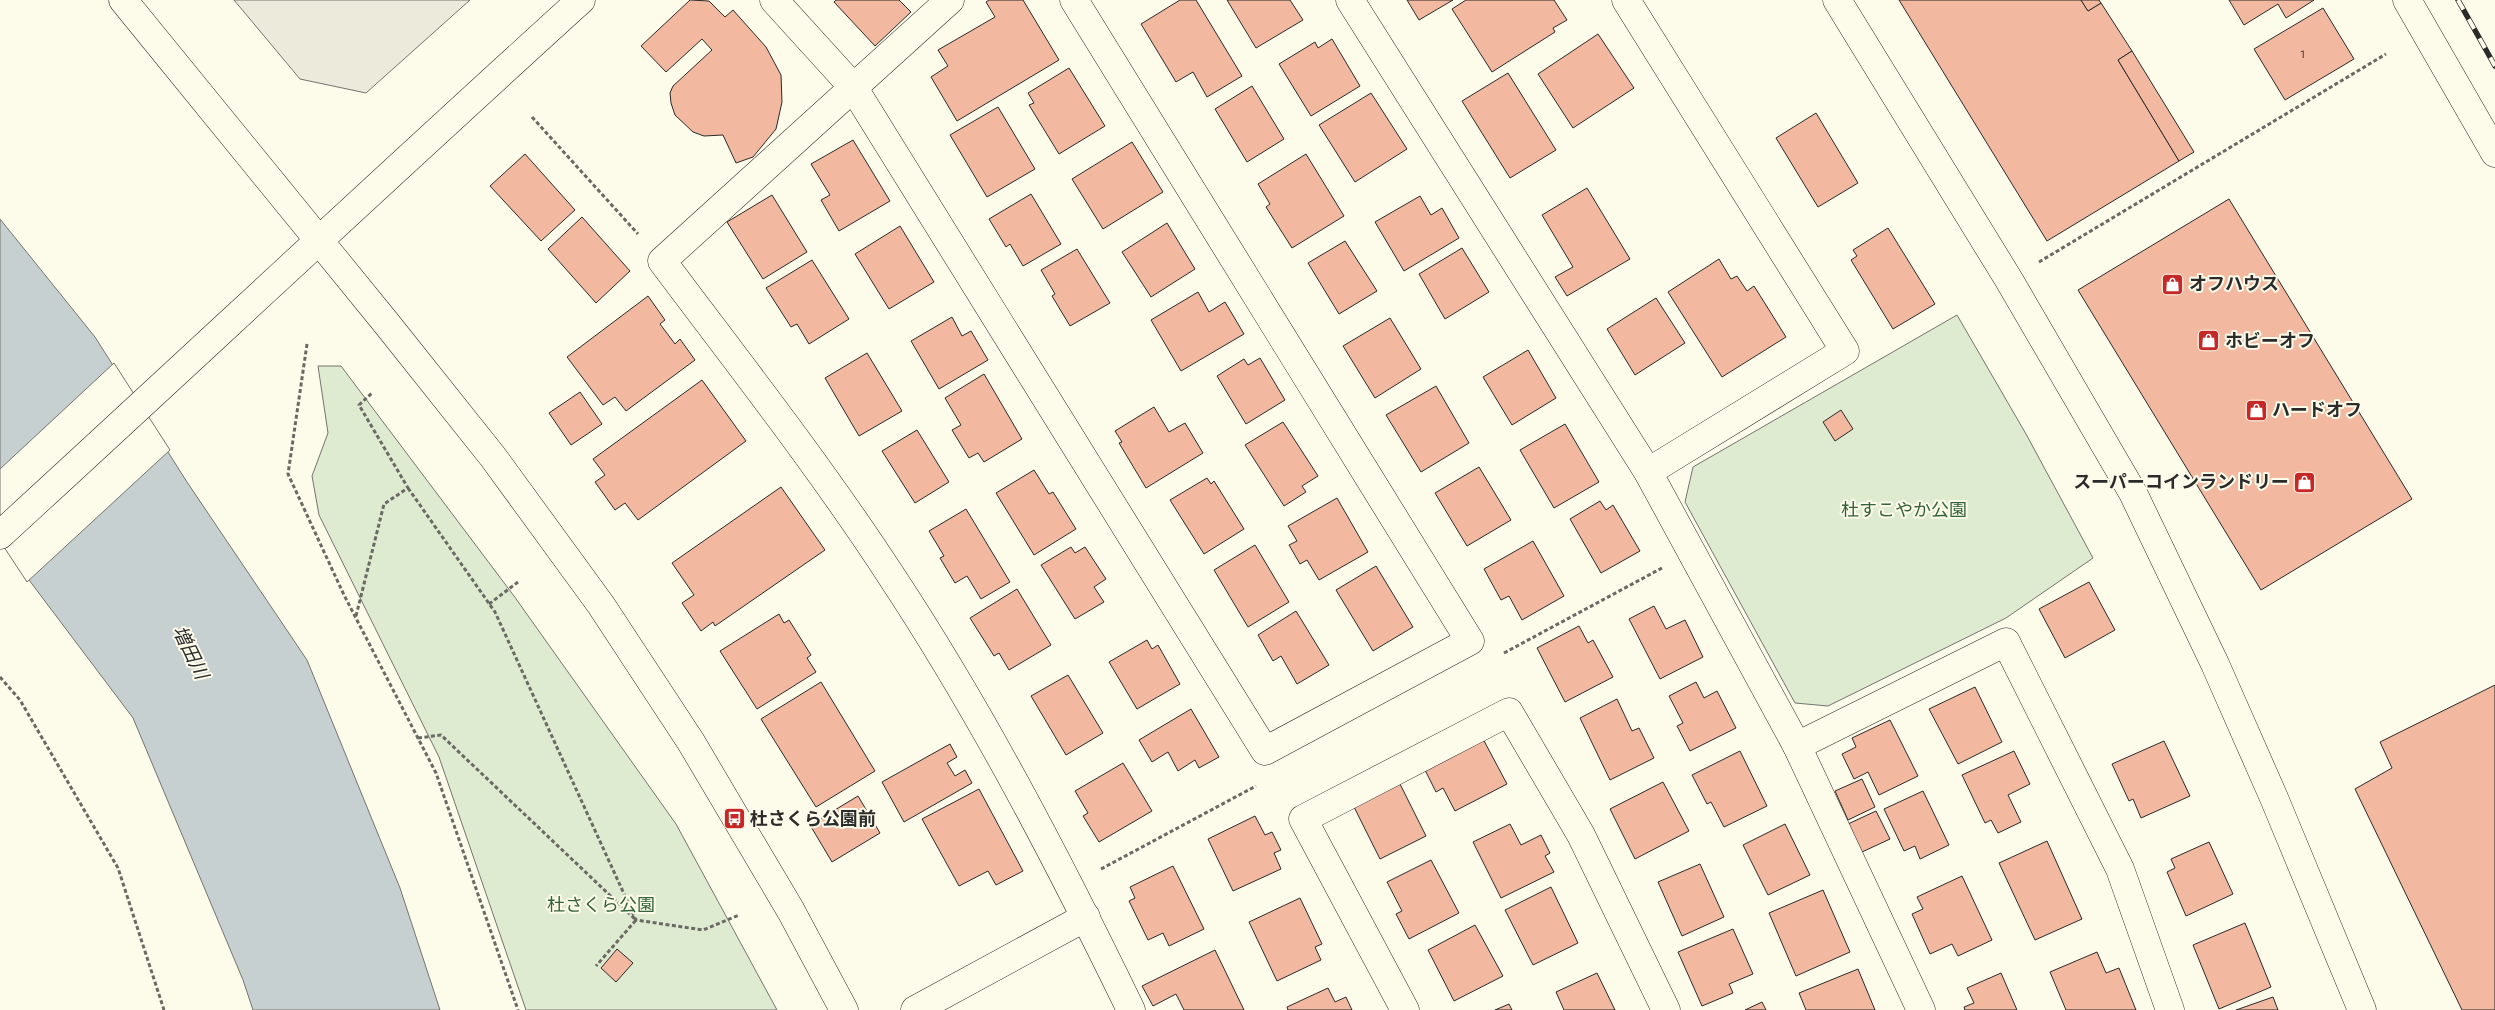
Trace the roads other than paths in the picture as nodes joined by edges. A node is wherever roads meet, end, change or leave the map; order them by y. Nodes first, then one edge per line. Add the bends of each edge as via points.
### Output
1 (123, 0) edge
2 (581, 0) edge
3 (774, 0) edge
4 (950, 0) edge
5 (1074, 0) edge
6 (1350, 0) edge
7 (1626, 0) edge
8 (1837, 0) edge
9 (2407, 0) edge
10 (853, 88) junction
11 (2495, 153) edge
12 (320, 238) junction
13 (1648, 472) junction
14 (0, 535) edge
15 (1797, 746) junction
16 (1086, 917) junction
17 (844, 1010) edge
18 (915, 1010) edge
19 (1131, 1010) edge
20 (1405, 1010) edge
21 (1666, 1010) edge
22 (1921, 1010) edge
23 (2170, 1010) edge
24 (2362, 1010) edge

1 - 12 street via 258,168
2 - 12 street
3 - 10 street
4 - 10 street
5 - 10 street via 1470,641 1265,750
6 - 13 street
7 - 13 street via 1845,351
8 - 24 street via 2008,280 2137,502 2219,673
9 - 11 street
10 - 16 street via 662,261 802,446 892,577 977,713
12 - 14 street
12 - 17 street via 492,457 601,605 696,750
13 - 15 street
15 - 22 street
15 - 23 street via 2006,642 2120,869
16 - 18 street
16 - 19 street
20 - 21 street via 1303,819 1509,712 1581,835

